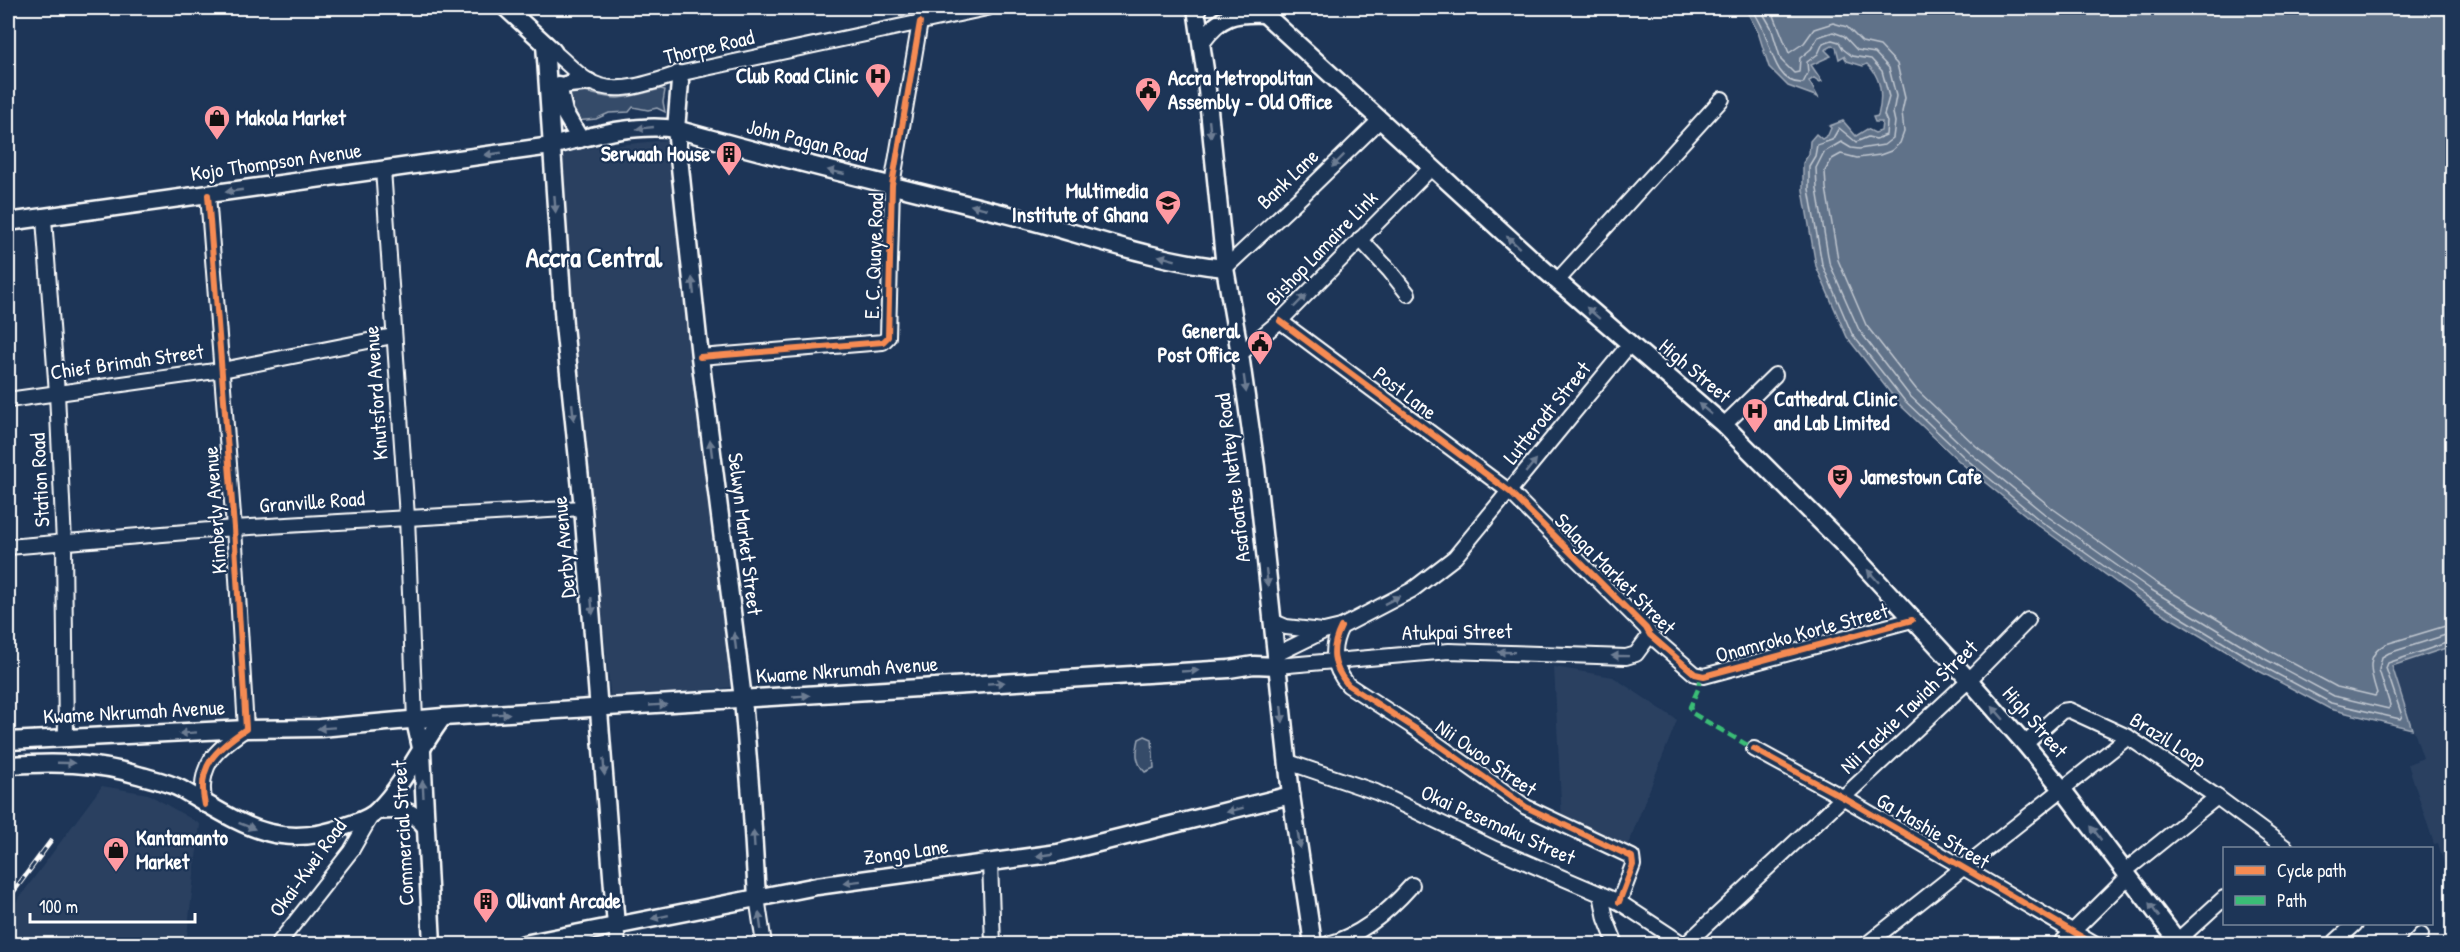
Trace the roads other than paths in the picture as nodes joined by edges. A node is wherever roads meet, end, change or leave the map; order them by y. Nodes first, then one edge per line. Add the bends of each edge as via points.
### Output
1 (506, 8) edge
2 (987, 8) edge
3 (1196, 8) edge
4 (954, 11) edge
5 (1261, 11) edge
6 (920, 22) junction
7 (1202, 41) junction
8 (550, 49) junction
9 (678, 74) junction
10 (589, 82) junction
11 (558, 87) junction
12 (1722, 99) dead end
13 (1380, 120) junction
14 (676, 129) junction
15 (580, 139) junction
16 (551, 146) junction
17 (1431, 168) junction
18 (383, 170) junction
19 (892, 185) junction
20 (208, 195) junction
21 (44, 219) junction
22 (8, 222) edge
23 (1360, 239) junction
24 (1225, 268) junction
25 (1557, 281) junction
26 (1408, 294) dead end
27 (1280, 321) junction
28 (393, 336) junction
29 (1629, 345) junction
30 (1240, 354) junction
31 (700, 357) junction
32 (222, 370) junction
33 (1774, 375) dead end
34 (57, 393) junction
35 (8, 400) edge
36 (1724, 425) junction
37 (1510, 492) junction
38 (583, 508) junction
39 (407, 517) junction
40 (234, 528) junction
41 (64, 543) junction
42 (8, 547) edge
43 (1912, 620) junction
44 (2028, 620) dead end
45 (1272, 621) junction
46 (1341, 627) junction
47 (1324, 631) junction
48 (1650, 635) junction
49 (1276, 661) junction
50 (1335, 661) junction
51 (1254, 665) joint
52 (1700, 676) joint
53 (1969, 680) junction
54 (743, 699) junction
55 (600, 708) junction
56 (442, 717) junction
57 (415, 721) junction
58 (246, 729) junction
59 (2128, 737) junction
60 (66, 740) junction
61 (8, 741) edge
62 (2025, 744) junction
63 (1754, 749) dead end
64 (422, 752) junction
65 (1288, 762) junction
66 (8, 765) edge
67 (2063, 790) junction
68 (1291, 795) junction
69 (2217, 797) junction
70 (1844, 798) junction
71 (205, 805) junction
72 (374, 813) junction
73 (425, 826) junction
74 (2282, 847) edge
75 (990, 863) junction
76 (1962, 867) junction
77 (2127, 873) junction
78 (1412, 885) dead end
79 (1601, 894) junction
80 (757, 897) junction
81 (2223, 899) edge
82 (1619, 902) junction
83 (2354, 925) edge
84 (616, 926) junction
85 (2072, 933) junction
86 (2178, 943) edge
87 (278, 945) edge
88 (432, 945) edge
89 (524, 945) edge
90 (618, 945) edge
91 (764, 945) edge
92 (993, 945) edge
93 (1313, 945) edge
94 (1328, 945) edge
95 (1616, 945) edge
96 (1684, 945) edge
97 (1867, 945) edge
98 (2060, 945) edge
99 (2094, 945) edge
100 (2333, 945) edge

1 - 8 main road
2 - 4 street, Thorpe Road
3 - 7 main road, Asafoatse Nettey Road
4 - 6 street, Thorpe Road
5 - 7 main road via 1220,21
5 - 13 main road, High Street
6 - 9 street, Thorpe Road
6 - 19 street, E. C. Quaye Road
7 -> 24 main road, Asafoatse Nettey Road
8 - 10 street, Thorpe Road
8 - 11 main road
8 - 16 main road, Derby Avenue
9 - 10 street, Thorpe Road via 620,88
9 - 14 main road, Selwyn Market Street
10 - 11 main road
11 - 15 main road via 564,112
12 - 25 street
13 - 17 main road, High Street
13 -> 24 street, Bank Lane
14 -> 15 main road, John Pagan Road via 660,126
19 -> 14 main road, John Pagan Road
31 -> 14 main road, Selwyn Market Street
15 - 16 main road, John Pagan Road
16 -> 18 main road, Kojo Thompson Avenue
16 -> 38 main road, Derby Avenue
17 - 23 street, Bishop Lamaire Link
25 -> 17 main road, High Street
18 -> 20 main road, Kojo Thompson Avenue
18 - 28 street, Knutsford Avenue
24 -> 19 main road, John Pagan Road via 1176,261
19 - 31 street, E. C. Quaye Road via 886,340
20 - 21 main road, Kojo Thompson Avenue
20 - 32 street, Kimberly Avenue
21 - 22 main road, Kojo Thompson Avenue
21 - 34 street, Station Road
23 - 26 street
27 -> 23 street, Bishop Lamaire Link
24 - 30 main road, Asafoatse Nettey Road
29 -> 25 main road, High Street
27 - 30 street, Bishop Lamaire Link
27 - 37 street, Post Lane
28 - 32 street, Chief Brimah Street
28 - 39 street, Knutsford Avenue
36 -> 29 main road, High Street
37 -> 29 street, Lutterodt Street
30 -> 45 main road, Asafoatse Nettey Road
54 -> 31 main road, Selwyn Market Street
32 - 34 street, Chief Brimah Street
32 - 40 street, Kimberly Avenue
33 - 36 street
34 - 35 street, Chief Brimah Street
34 - 41 street, Station Road
43 -> 36 main road, High Street via 1848,549
46 -> 37 street, Lutterodt Street via 1412,590 1455,557
37 - 48 street, Salaga Market Street
38 - 39 street, Granville Road
38 -> 55 main road, Derby Avenue
39 - 40 street, Granville Road
39 - 57 street, Knutsford Avenue
40 - 41 street, Granville Road
40 - 58 street, Kimberly Avenue
41 - 42 street, Granville Road
41 - 60 street, Station Road
43 - 52 street, Onamroko Korle Street
43 - 53 main road, High Street
44 - 53 street, Nii Tackie Tawiah Street
45 - 47 street via 1287,627
45 - 49 main road, Asafoatse Nettey Road
46 - 47 street, Lutterodt Street
46 - 50 street via 1333,643
47 - 49 street
48 -> 50 street, Atukpai Street via 1636,654 1626,657 1449,651
48 - 52 street, Salaga Market Street
49 - 50 street, Atukpai Street
49 - 51 main road, Atukpai Street
49 -> 65 main road, Asafoatse Nettey Road
50 - 82 street, Nii Owoo Street via 1348,685 1526,807 1632,857 1634,861
54 -> 51 main road, Kwame Nkrumah Avenue
62 -> 53 main road, High Street
53 - 70 street, Nii Tackie Tawiah Street
55 -> 54 main road, Kwame Nkrumah Avenue
80 -> 54 main road, Selwyn Market Street
56 -> 55 main road, Kwame Nkrumah Avenue
55 -> 84 main road, Derby Avenue
56 - 57 main road, Kwame Nkrumah Avenue
56 - 64 main road
57 -> 58 main road, Kwame Nkrumah Avenue
57 - 64 main road, Commercial Street
58 -> 60 main road, Kwame Nkrumah Avenue
58 - 71 street via 213,755 205,771
59 - 62 street, Brazil Loop via 2066,710
59 - 67 street
59 - 69 street, Brazil Loop
60 - 61 main road, Kwame Nkrumah Avenue
62 - 67 main road, High Street
63 - 70 street, Ga Mashie Street
64 - 72 main road
73 -> 64 main road, Commercial Street
65 - 68 main road, Asafoatse Nettey Road
65 - 79 street, Okai Pesemaku Street via 1376,792
66 -> 71 main road via 101,765 179,788
67 - 76 street
77 -> 67 main road, High Street
68 -> 75 main road, Zongo Lane via 1058,853
68 -> 93 main road, Asafoatse Nettey Road
69 - 74 street, Brazil Loop
69 - 77 street
70 - 76 street, Ga Mashie Street
70 - 96 street, Nii Tackie Tawiah Street
71 -> 72 main road via 244,826 283,836 333,831
72 - 73 main road via 402,810 415,814
72 - 87 street, Okai-Kwei Road via 351,851
73 - 88 main road, Commercial Street
75 -> 80 main road, Zongo Lane
75 - 92 street
76 - 85 street, Ga Mashie Street
76 - 97 street
77 - 85 street
86 -> 77 main road, High Street
78 - 94 street via 1356,933
79 - 82 street, Okai Pesemaku Street
79 - 95 street
80 -> 84 main road, Zongo Lane
91 -> 80 street, Selwyn Market Street
81 - 86 street
82 - 96 street, Okai Pesemaku Street
83 - 100 street
84 - 89 main road, Zongo Lane
84 - 90 street, Derby Avenue
85 - 98 street
85 - 99 street, Ga Mashie Street

